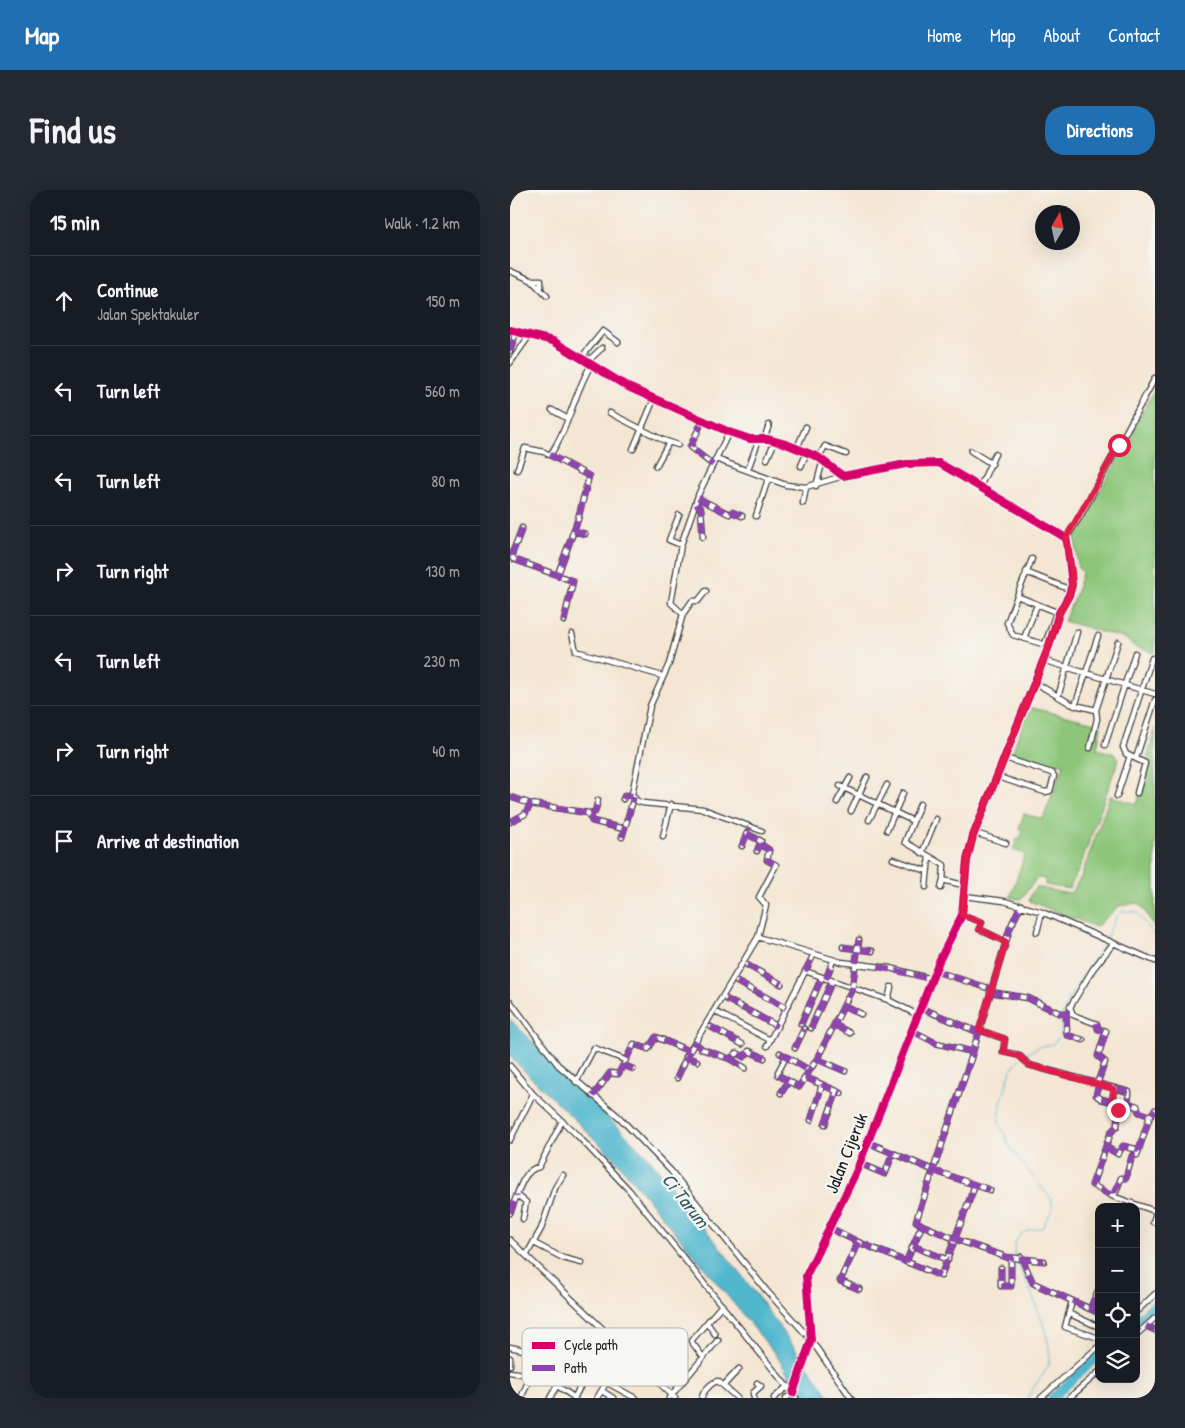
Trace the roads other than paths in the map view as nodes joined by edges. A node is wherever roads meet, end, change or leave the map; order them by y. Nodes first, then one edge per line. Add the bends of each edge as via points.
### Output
1 (510, 271) edge
2 (547, 296) dead end
3 (510, 330) edge
4 (516, 332) junction
5 (530, 335) junction
6 (618, 342) dead end
7 (602, 348) dead end
8 (510, 350) edge
9 (581, 358) junction
10 (510, 363) edge
11 (589, 363) junction
12 (1155, 378) edge
13 (654, 399) junction
14 (552, 410) dead end
15 (610, 413) dead end
16 (568, 418) junction
17 (703, 420) junction
18 (769, 425) dead end
19 (806, 427) dead end
20 (642, 428) junction
21 (728, 432) junction
22 (762, 439) junction
23 (775, 441) junction
24 (669, 442) junction
25 (678, 445) dead end
26 (797, 448) junction
27 (633, 449) dead end
28 (971, 450) dead end
29 (807, 452) junction
30 (846, 454) dead end
31 (996, 454) dead end
32 (550, 455) junction
33 (716, 459) junction
34 (767, 459) dead end
35 (821, 459) junction
36 (992, 464) junction
37 (713, 465) junction
38 (656, 466) dead end
39 (802, 466) dead end
40 (748, 469) junction
41 (517, 470) dead end
42 (843, 476) junction
43 (768, 479) junction
44 (816, 486) junction
45 (806, 487) junction
46 (980, 487) junction
47 (698, 498) junction
48 (696, 504) junction
49 (803, 504) dead end
50 (679, 515) dead end
51 (742, 516) dead end
52 (756, 516) dead end
53 (522, 528) dead end
54 (574, 530) junction
55 (585, 534) dead end
56 (703, 537) dead end
57 (1066, 538) junction
58 (681, 545) junction
59 (1032, 559) dead end
60 (1026, 572) junction
61 (558, 574) junction
62 (1071, 590) junction
63 (706, 591) dead end
64 (1017, 596) junction
65 (1037, 604) junction
66 (1057, 612) junction
67 (683, 614) junction
68 (564, 621) dead end
69 (1077, 632) dead end
70 (572, 634) dead end
71 (1098, 636) dead end
72 (1024, 638) junction
73 (1118, 642) dead end
74 (1047, 645) junction
75 (1135, 652) dead end
76 (1152, 658) dead end
77 (1043, 660) junction
78 (1066, 667) junction
79 (1086, 672) junction
80 (662, 676) junction
81 (1105, 678) junction
82 (1124, 684) junction
83 (1039, 685) dead end
84 (1141, 690) junction
85 (1155, 694) edge
86 (1058, 697) junction
87 (1155, 700) edge
88 (1075, 706) junction
89 (1096, 710) junction
90 (1105, 744) dead end
91 (1090, 748) dead end
92 (1130, 756) junction
93 (1005, 758) junction
94 (1136, 758) junction
95 (867, 777) dead end
96 (998, 777) junction
97 (850, 778) dead end
98 (887, 785) dead end
99 (843, 787) junction
100 (903, 793) dead end
101 (1137, 793) dead end
102 (859, 794) junction
103 (633, 796) junction
104 (1117, 796) dead end
105 (510, 797) edge
106 (623, 799) dead end
107 (598, 800) dead end
108 (837, 802) dead end
109 (877, 803) junction
110 (531, 804) junction
111 (671, 804) junction
112 (920, 804) dead end
113 (851, 811) dead end
114 (895, 812) junction
115 (590, 813) junction
116 (936, 818) dead end
117 (869, 820) dead end
118 (913, 821) junction
119 (510, 822) edge
120 (750, 827) junction
121 (624, 829) junction
122 (887, 830) dead end
123 (762, 832) dead end
124 (975, 833) junction
125 (747, 834) junction
126 (663, 836) dead end
127 (622, 837) dead end
128 (1006, 843) dead end
129 (760, 844) junction
130 (742, 846) dead end
131 (757, 851) dead end
132 (922, 853) junction
133 (929, 856) junction
134 (893, 859) dead end
135 (927, 871) junction
136 (942, 880) junction
137 (963, 885) junction
138 (926, 887) dead end
139 (941, 888) dead end
140 (964, 896) junction
141 (1021, 905) junction
142 (1042, 912) junction
143 (962, 915) junction
144 (1010, 928) junction
145 (1016, 931) dead end
146 (1037, 932) dead end
147 (758, 937) junction
148 (858, 940) dead end
149 (1006, 942) junction
150 (1112, 943) junction
151 (843, 947) dead end
152 (857, 948) junction
153 (872, 950) dead end
154 (813, 956) dead end
155 (1155, 960) edge
156 (832, 963) dead end
157 (855, 964) junction
158 (747, 965) dead end
159 (805, 971) junction
160 (935, 971) junction
161 (824, 978) junction
162 (932, 979) junction
163 (832, 981) junction
164 (737, 982) dead end
165 (781, 984) dead end
166 (891, 987) dead end
167 (852, 989) junction
168 (991, 991) junction
169 (726, 999) dead end
170 (888, 1000) junction
171 (510, 1001) edge
172 (845, 1006) junction
173 (786, 1008) junction
174 (921, 1008) junction
175 (718, 1013) dead end
176 (861, 1014) dead end
177 (1066, 1014) junction
178 (918, 1015) junction
179 (801, 1024) dead end
180 (777, 1026) junction
181 (835, 1026) junction
182 (711, 1027) dead end
183 (811, 1028) dead end
184 (804, 1029) dead end
185 (911, 1030) junction
186 (979, 1031) junction
187 (850, 1032) dead end
188 (770, 1040) junction
189 (1083, 1040) dead end
190 (695, 1043) junction
191 (742, 1044) dead end
192 (767, 1046) dead end
193 (795, 1048) dead end
194 (689, 1052) junction
195 (972, 1052) junction
196 (780, 1053) dead end
197 (686, 1057) junction
198 (744, 1057) junction
199 (786, 1057) junction
200 (764, 1058) dead end
201 (730, 1059) junction
202 (817, 1059) junction
203 (697, 1061) dead end
204 (624, 1062) junction
205 (740, 1064) junction
206 (510, 1066) edge
207 (745, 1068) dead end
208 (632, 1069) dead end
209 (809, 1070) junction
210 (845, 1071) dead end
211 (805, 1077) junction
212 (677, 1078) dead end
213 (576, 1082) junction
214 (788, 1082) junction
215 (1098, 1084) junction
216 (822, 1086) junction
217 (1114, 1089) junction
218 (781, 1093) dead end
219 (533, 1094) junction
220 (594, 1096) junction
221 (1112, 1102) junction
222 (1128, 1103) junction
223 (1118, 1110) junction
224 (1155, 1110) edge
225 (1150, 1116) junction
226 (811, 1120) dead end
227 (562, 1121) junction
228 (825, 1124) dead end
229 (510, 1140) edge
230 (867, 1142) junction
231 (1106, 1147) junction
232 (1139, 1150) junction
233 (893, 1152) junction
234 (859, 1163) junction
235 (934, 1170) junction
236 (563, 1175) dead end
237 (975, 1185) junction
238 (990, 1190) dead end
239 (518, 1195) junction
240 (1114, 1197) junction
241 (1128, 1203) edge
242 (1140, 1207) edge
243 (1155, 1211) edge
244 (510, 1213) edge
245 (1155, 1216) edge
246 (523, 1219) dead end
247 (1153, 1222) dead end
248 (922, 1225) junction
249 (830, 1228) junction
250 (510, 1240) edge
251 (955, 1240) junction
252 (858, 1242) junction
253 (534, 1243) junction
254 (912, 1246) junction
255 (527, 1254) junction
256 (1020, 1257) junction
257 (1012, 1258) junction
258 (948, 1260) junction
259 (1044, 1261) dead end
260 (906, 1262) junction
261 (582, 1263) dead end
262 (1001, 1268) dead end
263 (859, 1290) dead end
264 (1097, 1293) edge
265 (1155, 1294) edge
266 (1072, 1301) junction
267 (722, 1305) junction
268 (1140, 1308) edge
269 (1090, 1309) junction
270 (1095, 1311) edge
271 (1070, 1314) junction
272 (1155, 1318) edge
273 (707, 1323) junction
274 (1095, 1326) edge
275 (1146, 1326) junction
276 (605, 1328) edge
277 (1140, 1330) edge
278 (1155, 1330) edge
279 (715, 1334) dead end
280 (1095, 1337) edge
281 (718, 1340) dead end
282 (810, 1342) junction
283 (1095, 1350) edge
284 (703, 1357) junction
285 (510, 1358) edge
286 (510, 1365) edge
287 (739, 1369) dead end
288 (1095, 1375) edge
289 (688, 1376) edge
290 (757, 1383) dead end
291 (724, 1385) junction
292 (526, 1386) edge
293 (556, 1386) edge
294 (557, 1386) edge
295 (581, 1386) edge
296 (604, 1386) edge
297 (613, 1386) edge
298 (662, 1386) edge
299 (681, 1386) edge
300 (788, 1386) junction
301 (602, 1391) junction
302 (790, 1394) edge
303 (672, 1397) edge
304 (521, 1398) edge
305 (550, 1398) edge
306 (574, 1398) edge
307 (598, 1398) edge
308 (613, 1398) edge
309 (635, 1398) edge
310 (702, 1398) edge
311 (737, 1398) edge
312 (754, 1398) edge
313 (774, 1398) edge
314 (796, 1398) edge
315 (851, 1398) edge
316 (1041, 1398) edge
317 (1069, 1398) edge

1 - 2 street via 531,280 541,280
3 - 4 street
4 - 5 street
4 - 8 street
5 - 9 street via 553,341
5 - 10 street
6 - 9 street via 603,331
7 - 11 street
9 - 11 street
11 - 13 street
11 - 16 street
12 - 57 street
13 - 17 street
13 - 20 street
14 - 16 street
15 - 20 street
16 - 32 street
17 - 21 street
17 - 37 street via 690,448
18 - 22 street
19 - 26 street
20 - 24 street
20 - 27 street
21 - 22 street
21 - 33 street
22 - 23 street
22 - 40 street
23 - 26 street
23 - 34 street
24 - 25 street
24 - 38 street
26 - 29 street
28 - 36 street
29 - 35 street
29 - 39 street
30 - 35 street via 825,446
31 - 36 street
32 - 41 street via 525,448
32 - 54 street via 589,476
33 - 37 street
33 - 40 street
35 - 42 street
35 - 44 street
36 - 46 street
37 - 47 street
40 - 43 street
42 - 44 street
42 - 46 street via 932,461
43 - 45 street
43 - 52 street
44 - 45 street
45 - 49 street
46 - 57 street
47 - 48 street
47 - 51 street via 729,514
48 - 56 street via 700,509
48 - 58 street
50 - 58 street via 669,540
53 - 61 street via 512,554 513,560
54 - 55 street
54 - 61 street
57 - 62 street via 1072,573
58 - 67 street via 671,604
59 - 60 street
60 - 62 street
60 - 64 street
61 - 68 street via 573,582
62 - 66 street, Jalan Cijeruk
63 - 67 street via 699,600 692,601
64 - 65 street
64 - 72 street via 1006,626 1013,635
65 - 66 street
65 - 72 street
66 - 74 street, Jalan Cijeruk
67 - 80 street via 669,664
69 - 78 street
70 - 80 street via 576,651
71 - 79 street
72 - 74 street
73 - 81 street
74 - 77 street, Jalan Cijeruk
75 - 82 street
76 - 84 street
77 - 78 street
77 - 93 street, Jalan Cijeruk
78 - 79 street
78 - 86 street
79 - 81 street
79 - 88 street
80 - 103 street via 645,725
81 - 82 street
81 - 89 street
82 - 84 street
82 - 90 street
83 - 86 street
84 - 85 street
84 - 92 street via 1123,748
86 - 88 street
87 - 94 street
88 - 89 street
89 - 91 street
92 - 94 street
92 - 104 street
93 - 96 street, Jalan Cijeruk
93 - 96 street via 1052,773 1050,792
94 - 101 street via 1145,764
95 - 102 street
96 - 124 street, Jalan Cijeruk
97 - 99 street
98 - 109 street
99 - 102 street
99 - 108 street
100 - 114 street
102 - 109 street
102 - 113 street
103 - 106 street via 626,795
103 - 111 street via 643,803
103 - 121 street
105 - 110 street
107 - 115 street via 595,812
109 - 114 street
109 - 117 street
110 - 115 street
110 - 119 street via 525,814
111 - 120 street via 703,808
111 - 126 street
112 - 118 street
114 - 118 street
114 - 122 street
115 - 121 street via 592,821
116 - 132 street
118 - 132 street via 905,842
120 - 123 street
120 - 125 street
121 - 127 street
124 - 128 street
124 - 137 street, Jalan Cijeruk
125 - 129 street via 761,840
125 - 130 street
129 - 131 street
129 - 147 street via 770,850 768,861 776,865 759,897 766,905
132 - 133 street
133 - 135 street
133 - 136 street via 944,866
134 - 135 street
135 - 138 street
136 - 137 street
136 - 139 street
137 - 140 street, Jalan Cijeruk
140 - 141 street
140 - 143 street, Jalan Cijeruk
141 - 142 street
141 - 144 street
142 - 146 street
142 - 150 street
143 - 149 street via 982,922 979,929
143 - 160 street, Jalan Cijeruk
144 - 145 street
144 - 149 street
147 - 157 street
147 - 190 street
148 - 152 street
149 - 168 street
150 - 155 street
150 - 177 street
151 - 152 street
152 - 153 street
152 - 157 street
154 - 159 street
156 - 161 street
157 - 162 street via 890,968
157 - 167 street
158 - 165 street
159 - 161 street
159 - 173 street
160 - 162 street, Jalan Cijeruk
160 - 168 street
161 - 163 street
161 - 179 street
162 - 174 street, Jalan Cijeruk
163 - 167 street
163 - 183 street
164 - 173 street
166 - 170 street
167 - 170 street
167 - 172 street
168 - 177 street via 1028,998
168 - 186 street
169 - 180 street
170 - 178 street
171 - 213 street via 558,1065
172 - 176 street
172 - 181 street
173 - 180 street
174 - 178 street, Jalan Cijeruk
174 - 186 street
175 - 188 street
177 - 189 street via 1067,1035
177 - 215 street via 1097,1024 1098,1029 1106,1031 1098,1056 1105,1062
178 - 185 street, Jalan Cijeruk
180 - 188 street
181 - 187 street
181 - 202 street
182 - 191 street
184 - 193 street
185 - 195 street via 936,1043
185 - 230 street, Jalan Cijeruk
186 - 195 street
186 - 215 street via 1005,1039 1003,1052 1022,1058 1029,1065
188 - 192 street
190 - 194 street
190 - 201 street via 702,1049
194 - 197 street
194 - 204 street via 655,1037 648,1049 632,1045
195 - 235 street
196 - 199 street
197 - 203 street
197 - 212 street
198 - 200 street via 750,1051
198 - 201 street via 736,1054
198 - 205 street
199 - 209 street
199 - 214 street via 778,1074
201 - 205 street
202 - 209 street
202 - 210 street
204 - 208 street
204 - 213 street via 594,1048
204 - 220 street via 618,1074 610,1073
205 - 207 street
206 - 219 street
209 - 211 street
211 - 214 street via 798,1087
211 - 216 street
213 - 220 street
214 - 218 street
215 - 217 street
215 - 221 street via 1096,1096
216 - 226 street
216 - 228 street via 839,1092
217 - 221 street
217 - 222 street via 1130,1092
219 - 227 street
219 - 229 street
220 - 282 street via 652,1149
221 - 223 street via 1118,1104
222 - 223 street via 1126,1111
222 - 225 street
223 - 231 street via 1117,1126 1111,1132
224 - 225 street
225 - 232 street
227 - 239 street via 539,1167 532,1168 525,1176
227 - 267 street via 629,1190
230 - 233 street
230 - 234 street, Jalan Cijeruk
231 - 232 street via 1118,1154 1123,1146
231 - 240 street via 1092,1185
232 - 240 street via 1136,1156 1132,1156 1126,1178 1121,1178
233 - 234 street via 885,1174
233 - 235 street
234 - 249 street, Jalan Cijeruk
235 - 237 street
235 - 248 street via 916,1220
236 - 253 street
237 - 238 street
237 - 251 street
239 - 244 street
239 - 246 street via 526,1202
240 - 241 street
242 - 243 street
245 - 247 street
248 - 251 street
248 - 254 street
249 - 252 street
249 - 282 street, Jalan Cijeruk via 806,1281
250 - 255 street
251 - 257 street
251 - 258 street
252 - 260 street
252 - 263 street via 840,1281
253 - 255 street
253 - 261 street via 563,1258
254 - 258 street
254 - 260 street
255 - 276 street
256 - 257 street
256 - 259 street
256 - 266 street via 1032,1282
257 - 262 street via 1011,1286 1001,1286
258 - 260 street via 941,1276
264 - 269 street
265 - 268 street
266 - 269 street
266 - 271 street
267 - 273 street
267 - 300 street
269 - 270 street
271 - 274 street
271 - 280 street via 1065,1327
272 - 275 street
273 - 279 street
273 - 284 street via 691,1341
275 - 277 street
275 - 278 street
281 - 284 street
282 - 302 street
282 - 315 street
283 - 316 street
284 - 289 street
285 - 286 street
287 - 291 street
288 - 317 street
290 - 312 street via 761,1386 753,1393
291 - 310 street via 716,1381 702,1394
291 - 311 street
292 - 304 street
293 - 305 street
294 - 306 street
295 - 306 street
296 - 301 street
297 - 309 street
298 - 303 street
299 - 303 street
300 - 302 street
300 - 313 street
301 - 307 street
301 - 308 street
302 - 314 street

